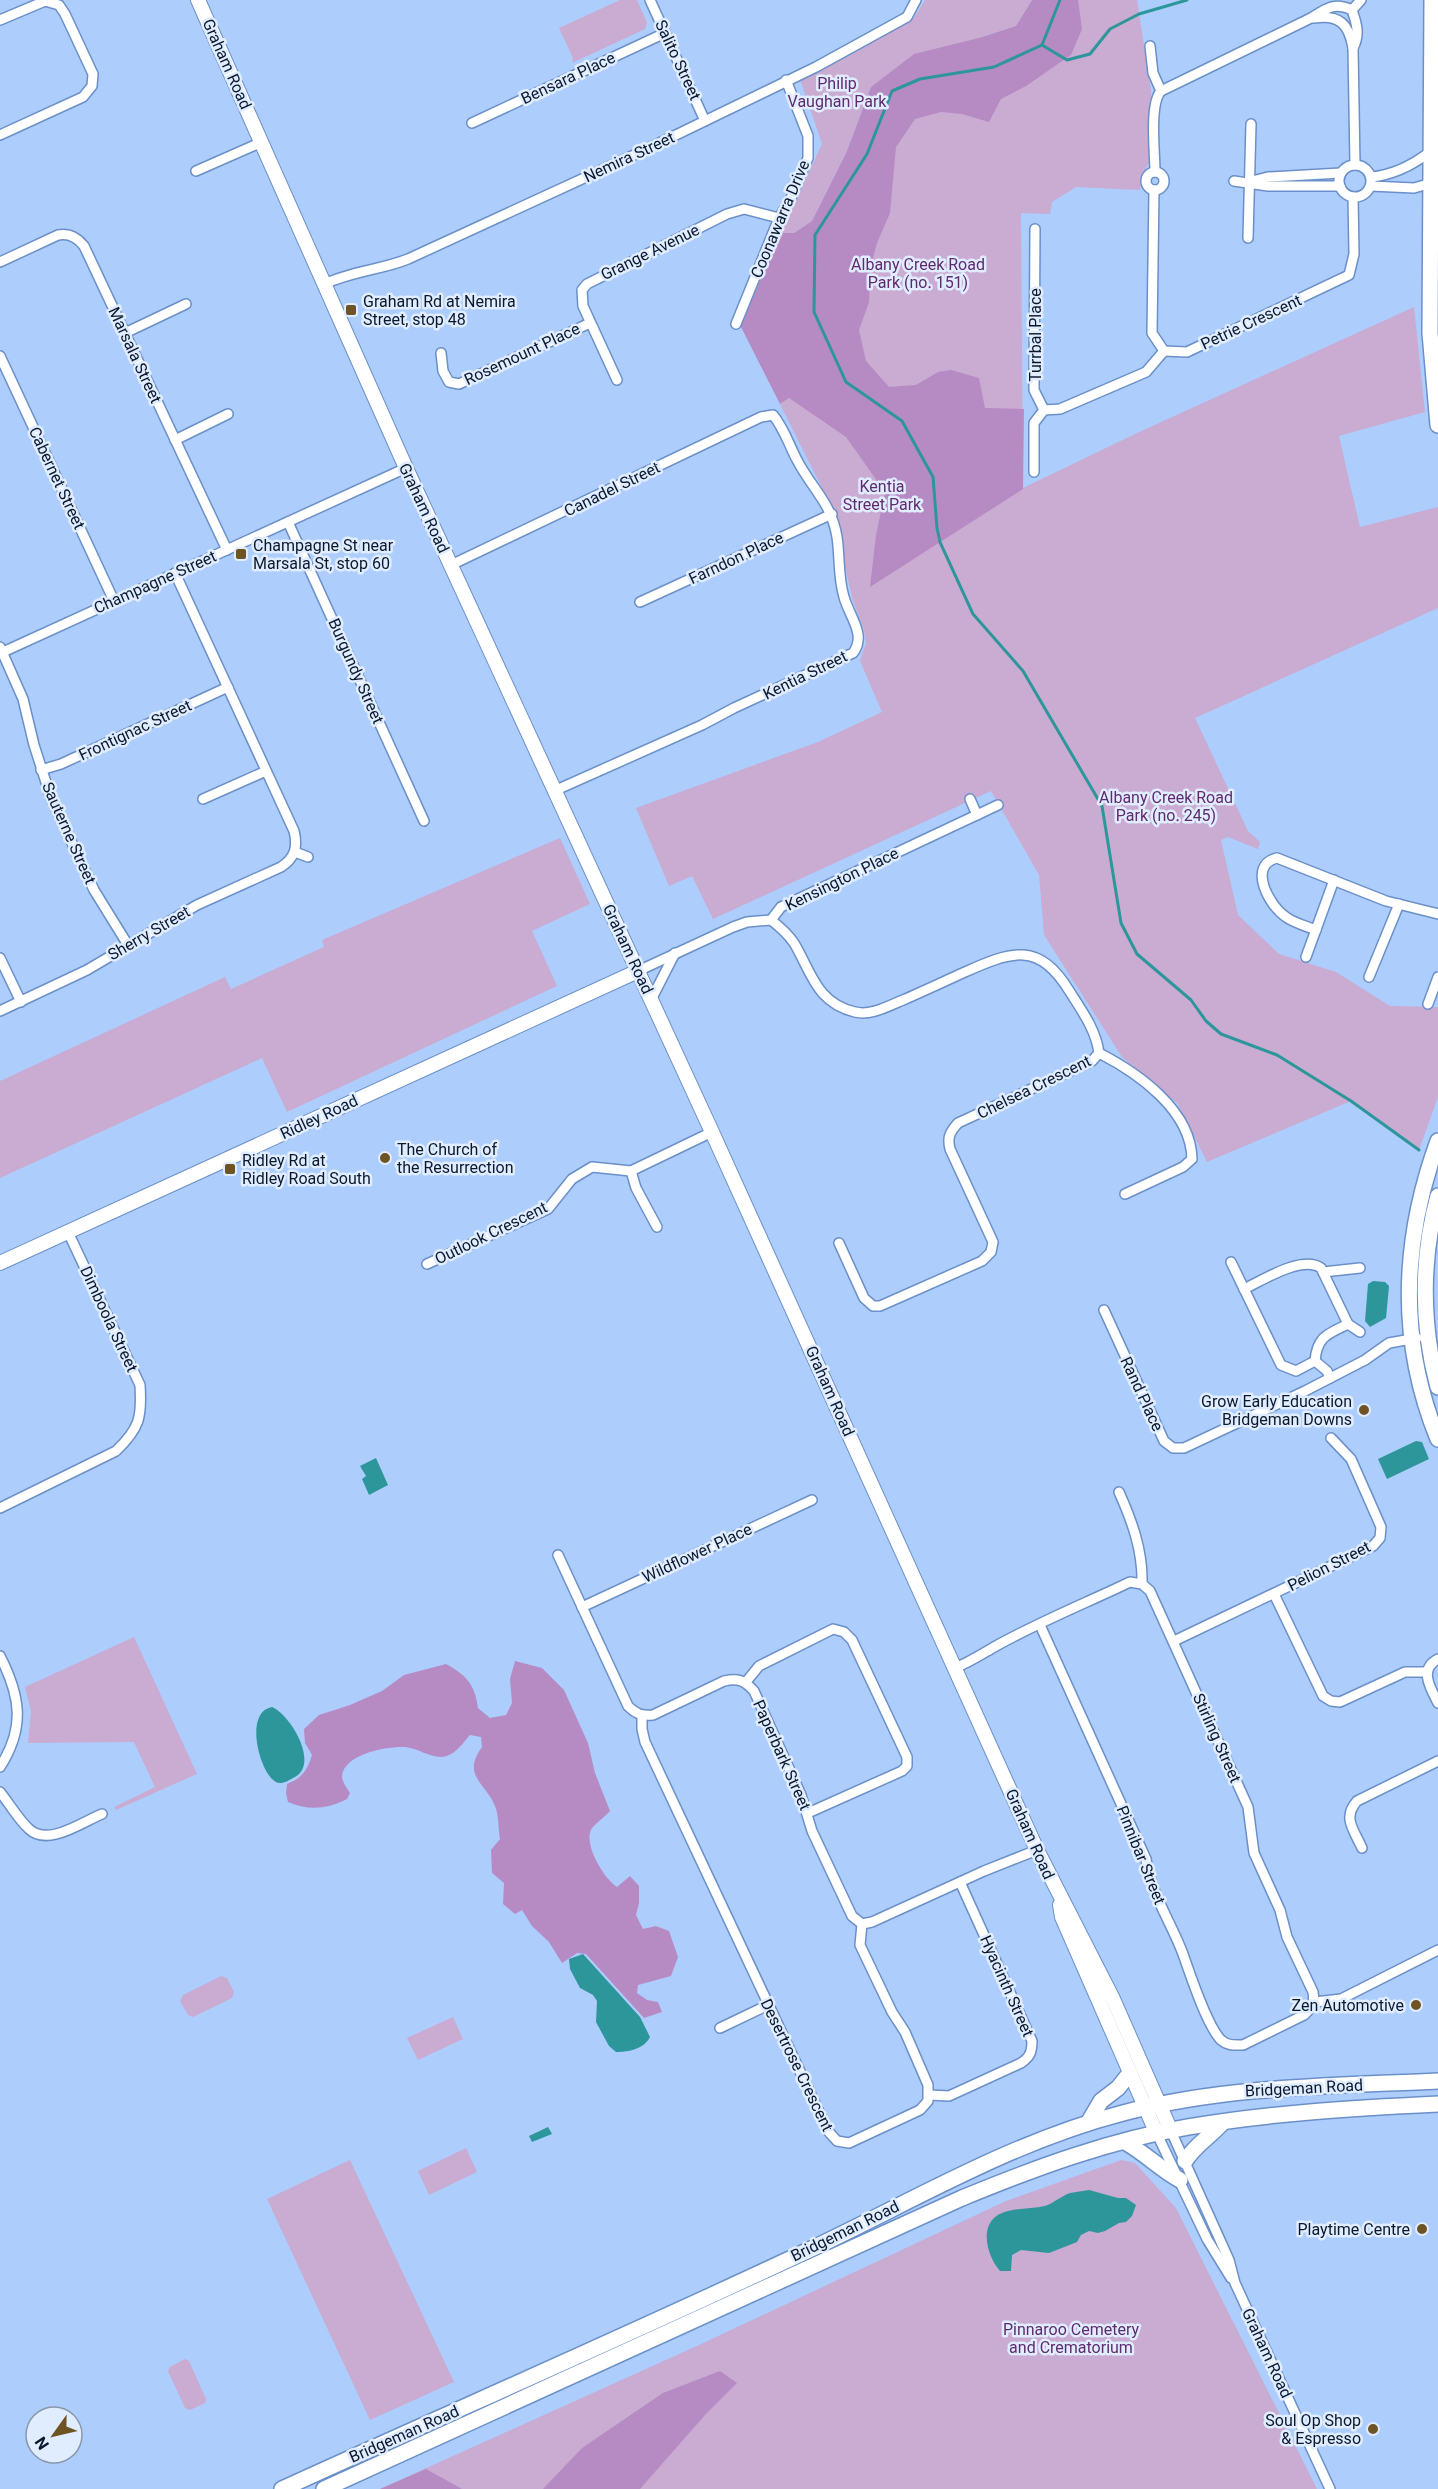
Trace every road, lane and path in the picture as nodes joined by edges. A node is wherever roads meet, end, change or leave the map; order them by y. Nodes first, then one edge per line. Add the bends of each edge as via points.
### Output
1 (198, 0) edge
2 (650, 0) edge
3 (916, 0) edge
4 (1361, 0) edge
5 (1432, 0) edge
6 (1352, 10) junction
7 (1311, 18) junction
8 (0, 20) edge
9 (665, 33) junction
10 (1150, 46) dead end
11 (1353, 48) junction
12 (786, 80) junction
13 (1161, 91) junction
14 (705, 121) junction
15 (472, 123) dead end
16 (1251, 124) dead end
17 (0, 135) edge
18 (262, 142) junction
19 (1431, 151) junction
20 (1355, 165) junction
21 (196, 171) dead end
22 (1341, 173) junction
23 (1234, 181) dead end
24 (1434, 181) edge
25 (1249, 182) junction
26 (1371, 182) junction
27 (1340, 186) junction
28 (1353, 197) junction
29 (779, 218) junction
30 (1035, 229) dead end
31 (1248, 238) dead end
32 (0, 262) edge
33 (325, 284) junction
34 (186, 304) dead end
35 (590, 323) junction
36 (736, 324) dead end
37 (125, 333) junction
38 (1434, 339) edge
39 (1164, 351) junction
40 (441, 353) dead end
41 (0, 356) edge
42 (617, 380) dead end
43 (1044, 410) junction
44 (228, 414) dead end
45 (773, 415) joint
46 (1438, 425) edge
47 (175, 440) junction
48 (406, 468) junction
49 (1034, 472) dead end
50 (832, 514) junction
51 (288, 522) junction
52 (227, 550) junction
53 (451, 565) junction
54 (176, 573) junction
55 (114, 601) junction
56 (640, 602) dead end
57 (1, 650) edge
58 (228, 687) junction
59 (41, 770) junction
60 (266, 771) junction
61 (554, 791) junction
62 (203, 799) dead end
63 (970, 799) dead end
64 (998, 805) dead end
65 (977, 815) junction
66 (424, 821) dead end
67 (295, 852) junction
68 (308, 857) dead end
69 (1334, 880) junction
70 (1399, 904) junction
71 (1438, 914) edge
72 (771, 920) junction
73 (1316, 930) junction
74 (128, 945) junction
75 (675, 953) junction
76 (1306, 957) dead end
77 (0, 958) edge
78 (638, 970) junction
79 (1438, 976) edge
80 (1369, 977) dead end
81 (651, 1000) junction
82 (21, 1002) junction
83 (1428, 1004) dead end
84 (0, 1011) edge
85 (1099, 1053) junction
86 (712, 1132) junction
87 (1438, 1141) edge
88 (631, 1171) junction
89 (1125, 1194) dead end
90 (1438, 1196) edge
91 (657, 1227) dead end
92 (68, 1232) junction
93 (839, 1243) dead end
94 (1231, 1262) dead end
95 (0, 1263) edge
96 (427, 1264) dead end
97 (1360, 1269) dead end
98 (1323, 1272) junction
99 (1244, 1289) junction
100 (1104, 1310) dead end
101 (1348, 1324) junction
102 (1360, 1332) dead end
103 (1428, 1336) junction
104 (1411, 1338) junction
105 (1315, 1361) junction
106 (1330, 1378) junction
107 (1438, 1387) edge
108 (1331, 1438) dead end
109 (1438, 1440) edge
110 (1119, 1492) dead end
111 (812, 1500) dead end
112 (0, 1508) edge
113 (558, 1555) dead end
114 (1142, 1584) junction
115 (1274, 1594) junction
116 (582, 1607) junction
117 (1040, 1625) junction
118 (1174, 1641) junction
119 (0, 1656) edge
120 (1438, 1659) edge
121 (956, 1668) junction
122 (1427, 1672) junction
123 (746, 1682) junction
124 (1438, 1703) edge
125 (642, 1716) junction
126 (1438, 1761) edge
127 (0, 1767) edge
128 (0, 1792) edge
129 (808, 1813) junction
130 (102, 1814) dead end
131 (1362, 1848) dead end
132 (1037, 1850) junction
133 (960, 1882) junction
134 (1059, 1898) junction
135 (862, 1924) junction
136 (1438, 1950) edge
137 (1315, 2002) junction
138 (768, 2006) junction
139 (720, 2028) dead end
140 (1130, 2073) junction
141 (1438, 2081) edge
142 (929, 2095) junction
143 (1438, 2104) edge
144 (1153, 2106) junction
145 (1223, 2122) junction
146 (1088, 2123) junction
147 (1164, 2132) junction
148 (1125, 2142) junction
149 (1185, 2161) junction
150 (952, 2179) junction
151 (1180, 2180) junction
152 (962, 2198) junction
153 (1235, 2283) junction
154 (282, 2489) edge
155 (324, 2489) edge
156 (1330, 2489) edge

1 - 18 street, Graham Road
2 - 9 street, Salito Street
3 - 12 street, Nemira Street via 906,17
4 - 6 street
5 - 19 main road
6 - 7 street via 1340,5
6 - 11 street via 1358,39
7 - 11 street via 1328,16 1341,21
7 - 13 street
8 - 17 street via 45,1 54,2 65,14 94,78 83,96
9 - 14 street, Salito Street
9 - 15 street, Bensara Place
10 - 13 street via 1153,73
11 - 20 street
12 - 14 street, Nemira Street
12 - 29 street, Coonawarra Drive via 808,136 808,158
13 - 39 street via 1155,107 1155,172 1164,182 1154,190 1152,333
14 - 33 street, Nemira Street via 408,259 341,276
16 - 25 street
18 - 21 street
18 - 33 street, Graham Road
19 - 24 main road
19 - 26 street
20 - 22 street
20 - 26 street via 1365,169
22 - 25 street via 1268,177
22 - 27 street
23 - 25 street
24 - 26 street via 1414,188
24 - 38 main road
25 - 27 street via 1268,186
25 - 31 street
26 - 28 street via 1364,195
27 - 28 street
28 - 39 street, Petrie Crescent via 1354,254 1349,275 1187,352
29 - 35 street, Grange Avenue via 744,208 593,280 582,290 581,298
29 - 36 street, Coonawarra Drive
30 - 43 street, Turrbal Place via 1034,390
32 - 37 street, Marsala Street via 58,235 75,237 87,253
33 - 48 street, Graham Road
34 - 37 street
35 - 40 street, Rosemount Place via 459,384 449,382
35 - 42 street, Grange Avenue
37 - 47 street, Marsala Street
38 - 46 main road
39 - 43 street via 1146,372 1060,409
41 - 55 street, Cabernet Street
43 - 49 street via 1035,423
44 - 47 street
45 - 50 street, Kentia Street
45 - 53 street, Canadel Street via 761,417
47 - 52 street, Marsala Street
48 - 51 street, Champagne Street
48 - 53 street, Graham Road
50 - 56 street, Farndon Place
50 - 61 street, Kentia Street via 843,595 859,638 853,653
51 - 52 street, Champagne Street
51 - 66 street, Burgundy Street
52 - 54 street, Champagne Street
53 - 61 street, Graham Road
54 - 55 street, Champagne Street
54 - 58 street
55 - 57 street, Champagne Street
57 - 59 street, Sauterne Street via 23,699
58 - 59 street, Frontignac Street
58 - 60 street
59 - 74 street, Sauterne Street via 84,869
60 - 62 street
60 - 67 street via 294,831
61 - 78 street, Graham Road
63 - 65 street
64 - 65 street, Kensington Place
65 - 72 street, Kensington Place via 781,907
67 - 68 street
67 - 74 street, Sherry Street via 281,867 197,905
69 - 70 street
69 - 73 street
69 - 73 street via 1277,858 1265,866 1264,890 1279,912
70 - 71 street
70 - 80 street
72 - 75 street, Kensington Place via 747,922
72 - 85 street, Chelsea Crescent via 786,932 812,980 832,1002 856,1012 879,1011 1000,956 1026,954 1039,959 1059,974 1097,1038
73 - 76 street
74 - 82 street, Sherry Street
75 - 78 street, Kensington Place
75 - 81 street
77 - 82 street
78 - 81 street, Graham Road
78 - 92 street, Ridley Road
79 - 83 street
81 - 86 street, Graham Road
82 - 84 street, Sherry Street
85 - 89 street via 1166,1100 1191,1148 1192,1159 1183,1167
85 - 93 street, Chelsea Crescent via 1092,1061 958,1123 950,1131 950,1149 993,1242 991,1252 982,1261 873,1306 864,1298
86 - 88 street
86 - 121 street, Graham Road
87 - 104 main road via 1413,1230 1408,1285
88 - 91 street
88 - 96 street, Outlook Crescent via 592,1167 572,1179 548,1209
90 - 103 main road via 1427,1253
92 - 95 street, Ridley Road
92 - 112 street, Dimboola Street via 140,1385 142,1410 130,1437 116,1451
94 - 99 street
97 - 98 street
98 - 99 street via 1316,1264 1302,1264
98 - 101 street
99 - 105 street via 1281,1365 1296,1371
100 - 106 street, Rand Place via 1164,1441 1173,1448 1184,1448
101 - 102 street
101 - 105 street via 1321,1339
103 - 104 street, Rand Place
103 - 107 main road
104 - 106 street, Rand Place via 1389,1343
104 - 109 main road
105 - 106 street
108 - 115 street, Pelion Street via 1351,1459 1381,1527 1380,1538 1372,1546
110 - 114 street via 1132,1520 1143,1568
111 - 116 street, Wildflower Place
113 - 116 street
114 - 117 street via 1130,1582
114 - 118 street, Stirling Street via 1150,1592
115 - 118 street, Pelion Street
115 - 122 street via 1323,1696 1330,1701 1340,1702 1406,1672
116 - 125 street via 628,1706
117 - 121 street
117 - 137 street, Pinnibar Street via 1146,1859 1149,1879 1219,2038 1233,2046 1243,2045 1304,2015
118 - 137 street, Stirling Street via 1248,1807 1254,1853
119 - 127 street via 12,1680 19,1716 10,1752
120 - 122 street
121 - 132 street, Graham Road
122 - 124 street via 1428,1684
123 - 125 street, Paperbark Street via 736,1678 724,1681 653,1715
123 - 129 street, Paperbark Street via 754,1691
123 - 129 street via 759,1666 833,1629 852,1640 907,1757 907,1766
125 - 138 street, Desertrose Crescent via 645,1742
126 - 131 street via 1358,1801 1351,1809 1349,1819
128 - 130 street via 29,1829 42,1837
129 - 135 street, Paperbark Street via 812,1831 852,1916
132 - 133 street
132 - 134 street, Graham Road
133 - 135 street
133 - 142 street, Hyacinth Street via 1032,2041 1032,2050 1021,2064 949,2096
134 - 140 street, Graham Road via 1062,1917
134 - 144 street, Graham Road via 1071,1914 1103,1980
135 - 142 street via 860,1945 905,2032
136 - 137 street via 1341,1999
138 - 139 street
138 - 142 street, Desertrose Crescent via 828,2131 837,2141 849,2143 920,2110
140 - 144 street, Graham Road
140 - 146 main road via 1101,2101
141 - 144 main road, Bridgeman Road via 1248,2091
143 - 145 main road, Bridgeman Road
144 - 146 main road, Bridgeman Road
144 - 147 street, Graham Road
145 - 147 main road, Bridgeman Road
145 - 149 main road
146 - 150 main road, Bridgeman Road
147 - 148 main road, Bridgeman Road
147 - 149 street, Graham Road
147 - 151 street, Graham Road
148 - 151 main road
148 - 152 main road, Bridgeman Road via 1059,2160
149 - 153 street, Graham Road via 1229,2260
150 - 152 main road
150 - 154 main road, Bridgeman Road via 806,2251
151 - 153 street, Graham Road via 1207,2239
152 - 155 main road, Bridgeman Road
153 - 156 street, Graham Road

